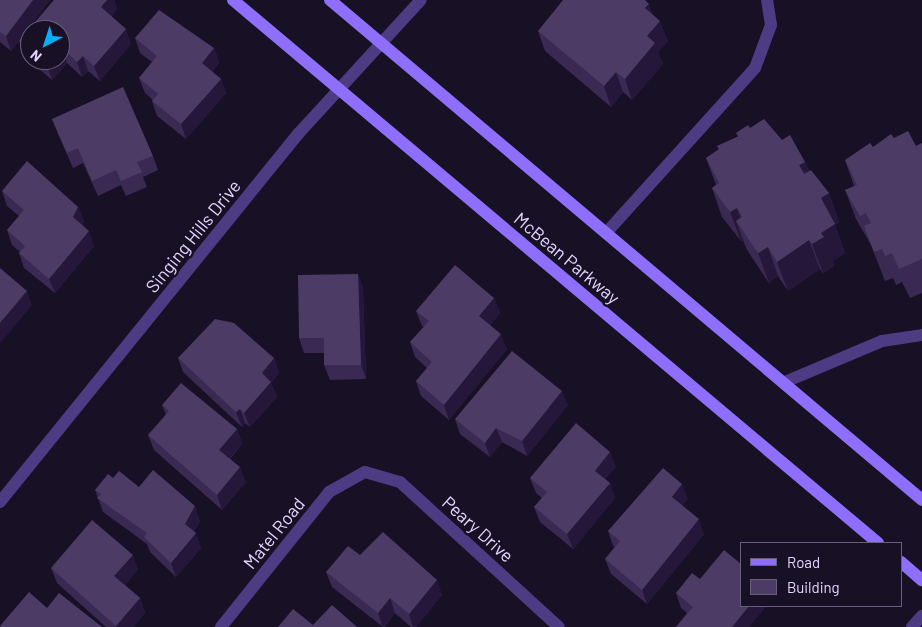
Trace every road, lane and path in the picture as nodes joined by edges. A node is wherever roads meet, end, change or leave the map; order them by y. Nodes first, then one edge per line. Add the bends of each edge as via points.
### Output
1 (233, 0) edge
2 (330, 0) edge
3 (421, 0) edge
4 (767, 0) edge
5 (383, 44) junction
6 (340, 88) junction
7 (606, 234) junction
8 (922, 334) edge
9 (785, 382) junction
10 (365, 472) joint
11 (922, 500) edge
12 (0, 502) edge
13 (877, 542) edge
14 (902, 563) edge
15 (922, 580) edge
16 (922, 616) edge
17 (221, 627) edge
18 (559, 627) edge
19 (912, 627) edge

1 - 6 main road, McBean Parkway
2 - 5 main road
3 - 5 street, Singing Hills Drive
4 - 7 street via 771,25 755,68
5 - 6 street, Singing Hills Drive
5 - 7 main road
6 - 12 street, Singing Hills Drive via 299,133
6 - 13 main road, McBean Parkway
7 - 9 main road
8 - 9 street via 882,341
9 - 11 main road
10 - 17 street, Matel Road via 329,492
10 - 18 street, Peary Drive via 400,482
14 - 15 main road
16 - 19 street

